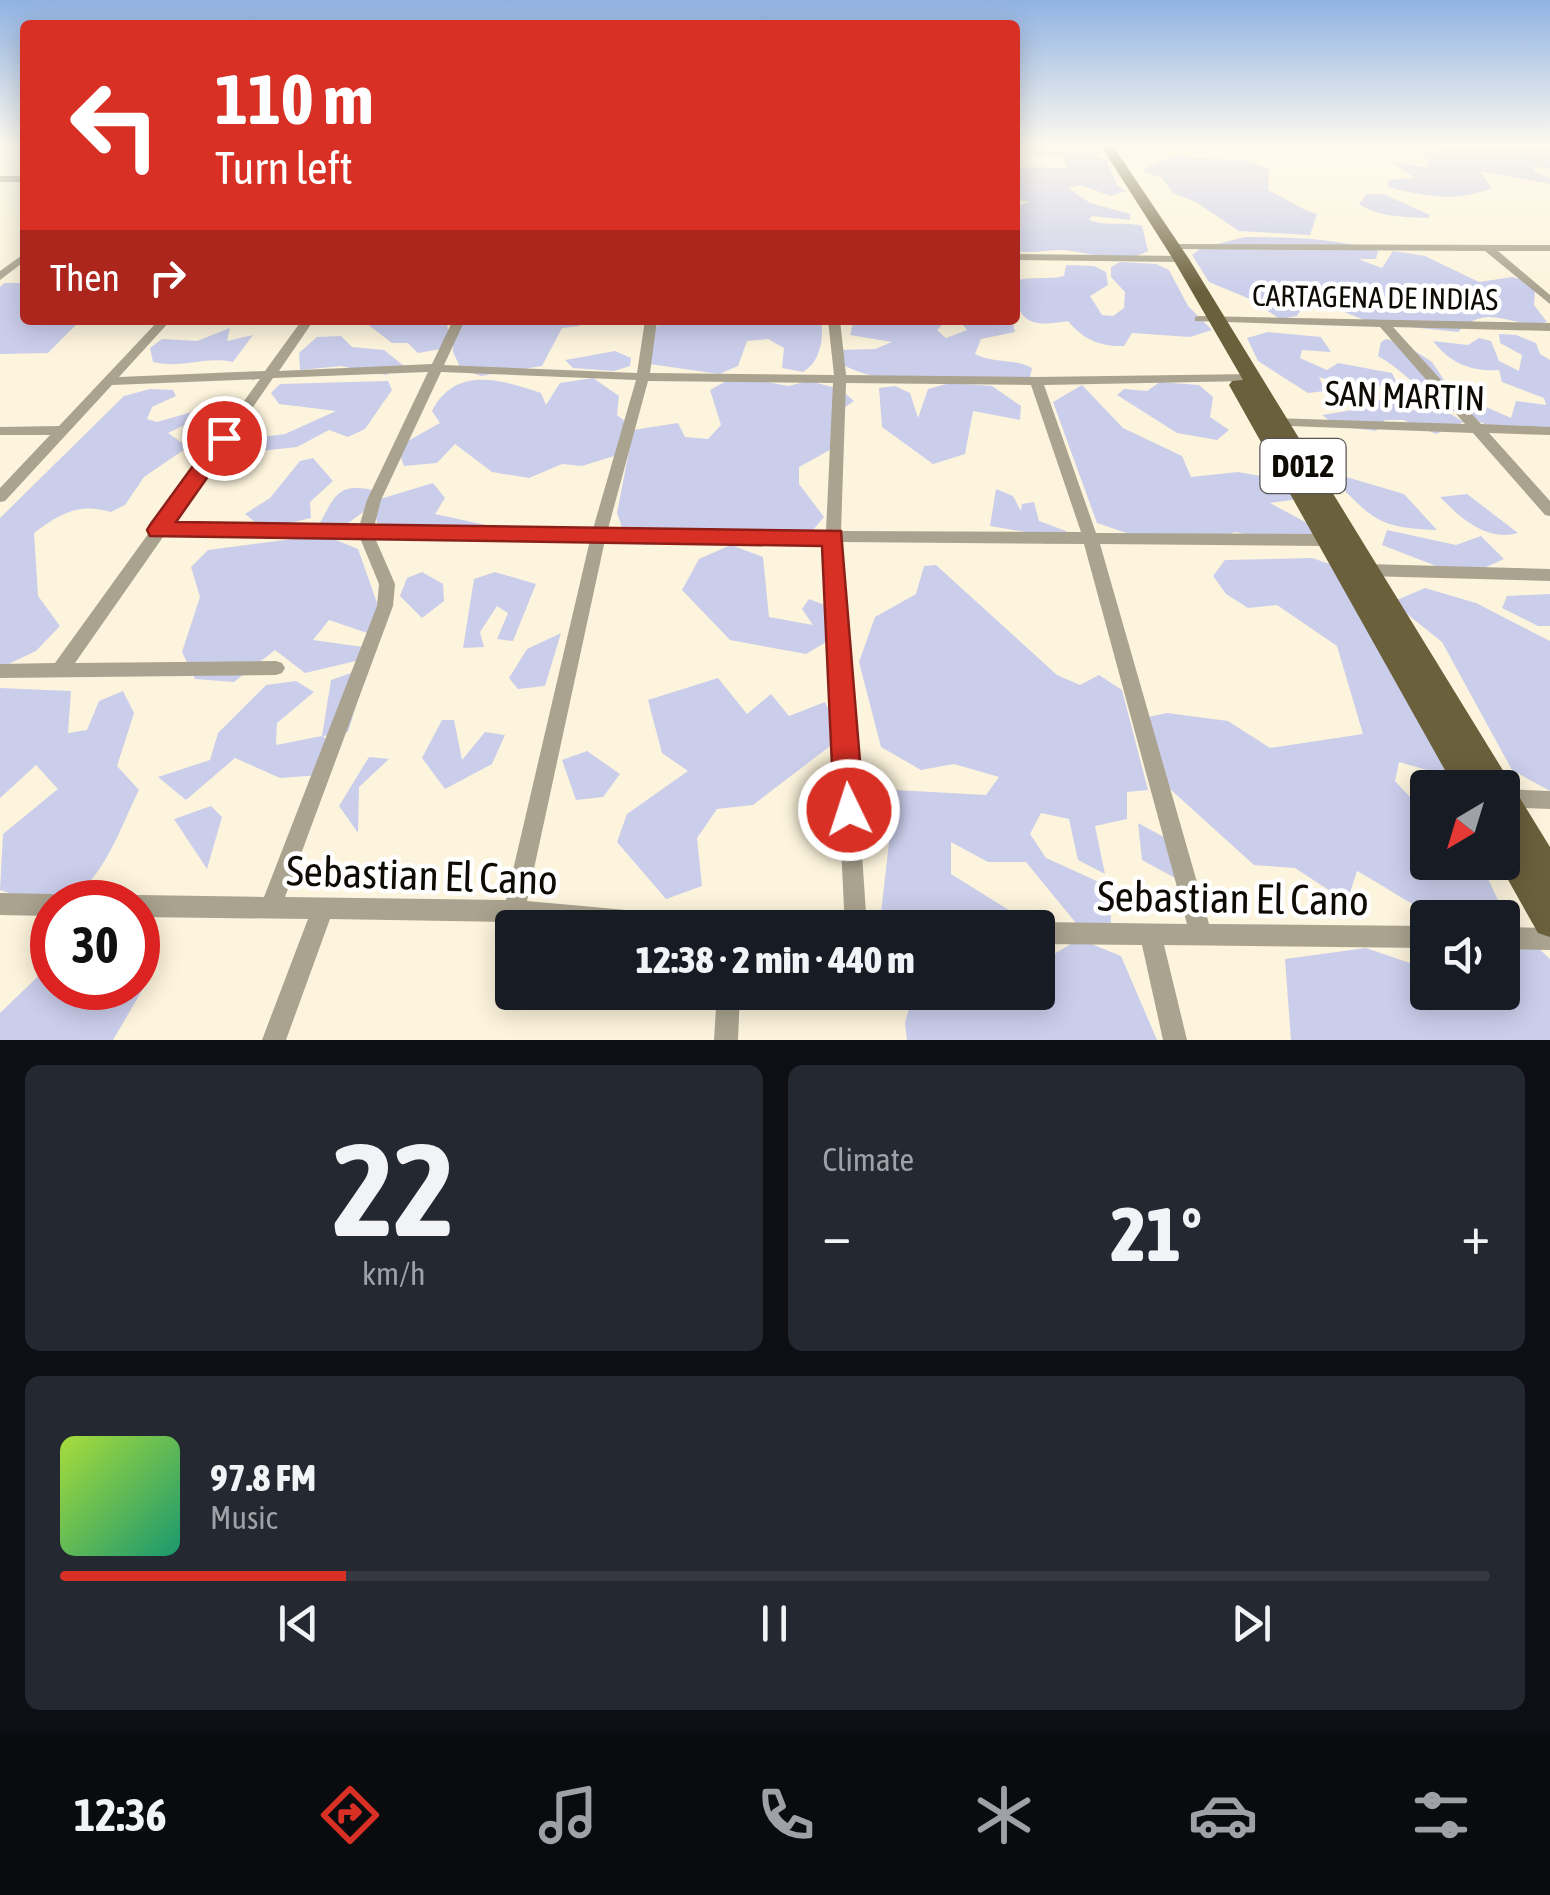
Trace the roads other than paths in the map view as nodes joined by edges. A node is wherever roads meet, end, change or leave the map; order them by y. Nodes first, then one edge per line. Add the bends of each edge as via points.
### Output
1 (1131, 195) edge
2 (1137, 195) edge
3 (1486, 247) junction
4 (1550, 248) edge
5 (1174, 255) junction
6 (1020, 257) edge
7 (1550, 301) edge
8 (1207, 319) junction
9 (1383, 324) junction
10 (161, 325) edge
11 (305, 325) edge
12 (457, 325) edge
13 (650, 325) edge
14 (835, 325) edge
15 (1550, 327) edge
16 (436, 368) junction
17 (269, 376) junction
18 (643, 377) junction
19 (840, 377) junction
20 (1242, 377) junction
21 (110, 381) junction
22 (1036, 381) junction
23 (1267, 422) junction
24 (65, 430) junction
25 (1478, 430) junction
26 (0, 431) edge
27 (1550, 431) edge
28 (0, 497) edge
29 (1550, 511) edge
30 (158, 530) junction
31 (365, 534) junction
32 (598, 536) junction
33 (1090, 536) junction
34 (833, 537) junction
35 (1327, 540) junction
36 (1366, 570) junction
37 (1550, 574) edge
38 (276, 668) dead end
39 (60, 670) junction
40 (0, 671) edge
41 (1461, 770) edge
42 (1485, 770) edge
43 (1520, 799) edge
44 (1550, 800) edge
45 (1520, 827) edge
46 (1520, 871) edge
47 (1550, 876) edge
48 (0, 904) edge
49 (30, 905) edge
50 (160, 906) edge
51 (270, 908) junction
52 (323, 908) junction
53 (514, 910) edge
54 (855, 910) edge
55 (495, 911) edge
56 (1550, 921) edge
57 (1055, 933) edge
58 (1150, 934) junction
59 (1201, 935) junction
60 (1410, 937) edge
61 (1520, 938) edge
62 (1550, 938) edge
63 (728, 1010) edge
64 (274, 1040) edge
65 (726, 1040) edge
66 (1175, 1040) edge

1 - 5 main road, D012
2 - 5 main road, D012
3 - 4 street
3 - 5 street
3 - 7 street
5 - 6 street
5 - 8 main road, D012
8 - 9 street, CARTAGENA DE INDIAS
8 - 20 main road, D012
9 - 15 street, CARTAGENA DE INDIAS
9 - 25 street
10 - 21 street
11 - 17 street
12 - 16 street
13 - 18 street
14 - 19 street
16 - 17 street
16 - 18 street
16 - 31 street via 374,500
17 - 21 street
17 - 30 street
18 - 19 street
18 - 32 street
19 - 22 street
19 - 34 street
20 - 22 street
20 - 23 main road, D012
21 - 24 street
22 - 33 street
23 - 25 street, SAN MARTIN
23 - 35 main road, D012
23 - 36 main road, D012
24 - 26 street
24 - 28 street
25 - 27 street, SAN MARTIN
25 - 29 street
30 - 31 street
30 - 39 street
31 - 32 street
31 - 51 street via 387,584 386,606
32 - 34 street
32 - 53 street
33 - 34 street
33 - 35 street
33 - 59 street
34 - 54 street
35 - 41 main road, D012
36 - 37 street
36 - 42 main road, D012
38 - 39 street
39 - 40 street
43 - 44 street
45 - 47 main road
46 - 56 main road
48 - 49 street
50 - 51 street, Sebastian El Cano
51 - 52 street, Sebastian El Cano
52 - 55 street, Sebastian El Cano
52 - 64 street
57 - 58 street, Sebastian El Cano
58 - 59 street, Sebastian El Cano
58 - 66 street
59 - 60 street, Sebastian El Cano
61 - 62 street
63 - 65 street

